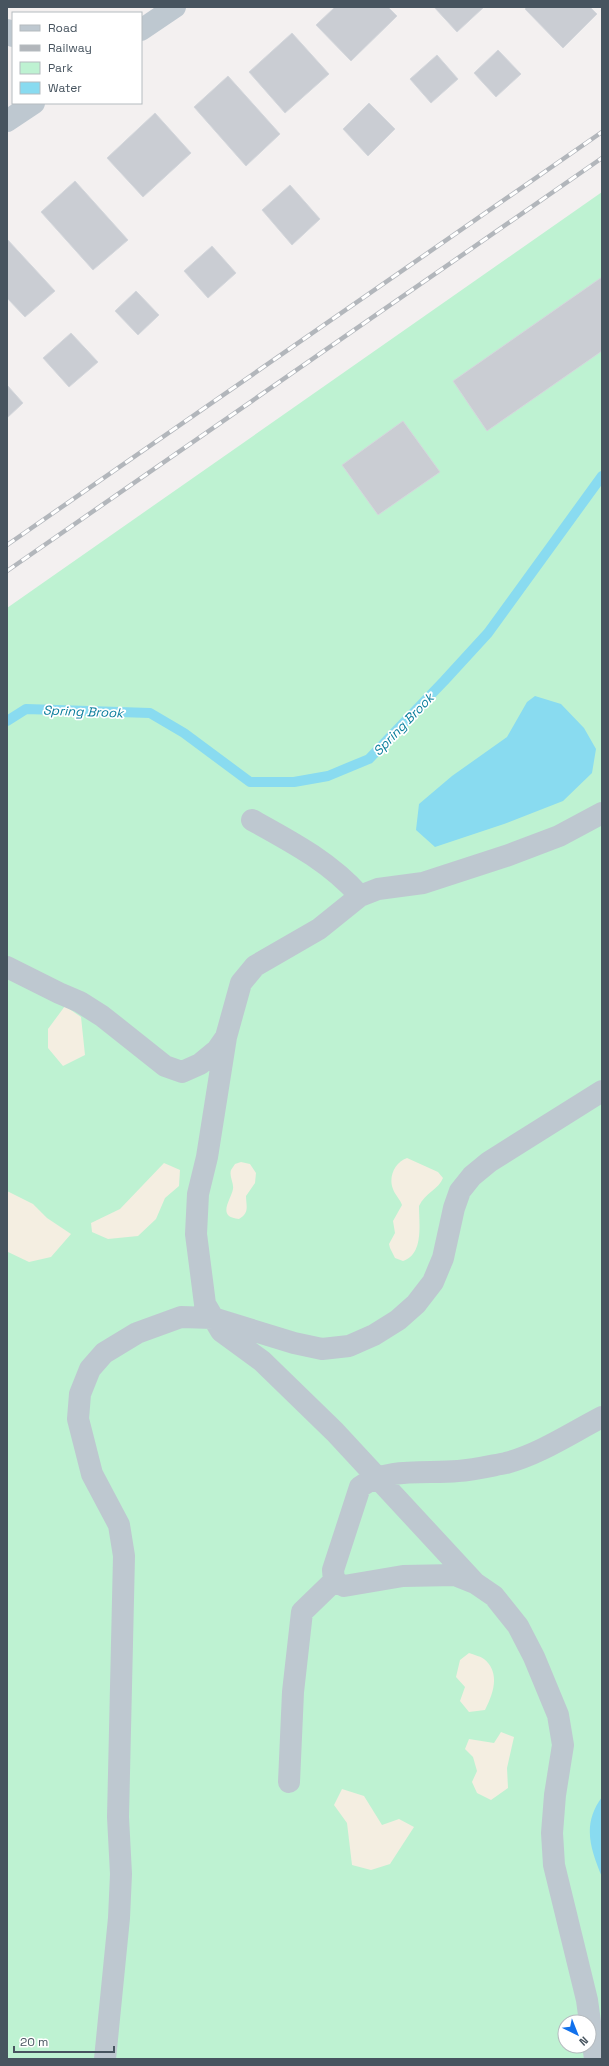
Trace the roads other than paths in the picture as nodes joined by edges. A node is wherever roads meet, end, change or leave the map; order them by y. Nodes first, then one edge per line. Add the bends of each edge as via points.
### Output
1 (175, 7) edge
2 (142, 29) edge
3 (33, 104) edge
4 (7, 122) edge
5 (602, 813) edge
6 (252, 820) dead end
7 (360, 896) junction
8 (7, 967) edge
9 (226, 1037) junction
10 (602, 1091) edge
11 (213, 1318) junction
12 (602, 1417) edge
13 (376, 1478) junction
14 (334, 1581) junction
15 (475, 1583) junction
16 (289, 1782) dead end
17 (105, 2059) edge
18 (595, 2059) edge

1 - 2 street
3 - 4 street
5 - 7 street via 559,836 509,855 423,883 378,889
6 - 7 street via 318,858 344,878
7 - 9 street via 318,929 255,966 241,984
8 - 9 street via 80,1002 122,1031 165,1066 182,1072 200,1064 217,1050
9 - 11 street via 198,1194 196,1234 205,1304
10 - 11 street via 489,1162 472,1176 460,1191 443,1258 433,1282 398,1320 374,1335 349,1346 322,1348 294,1343
11 - 13 street via 221,1331 262,1361 296,1393
11 - 17 street via 181,1317 137,1333 104,1353 90,1369 80,1394 78,1419 92,1474 119,1525 124,1556 118,1817 121,1874
12 - 13 street via 528,1455 508,1462 458,1471
13 - 14 street via 360,1487 333,1570
13 - 15 street
14 - 15 street via 344,1586 403,1576 455,1575
14 - 16 street via 302,1612 293,1692
15 - 18 street via 494,1596 518,1626 558,1715 563,1745 552,1833 554,1866 587,2000

